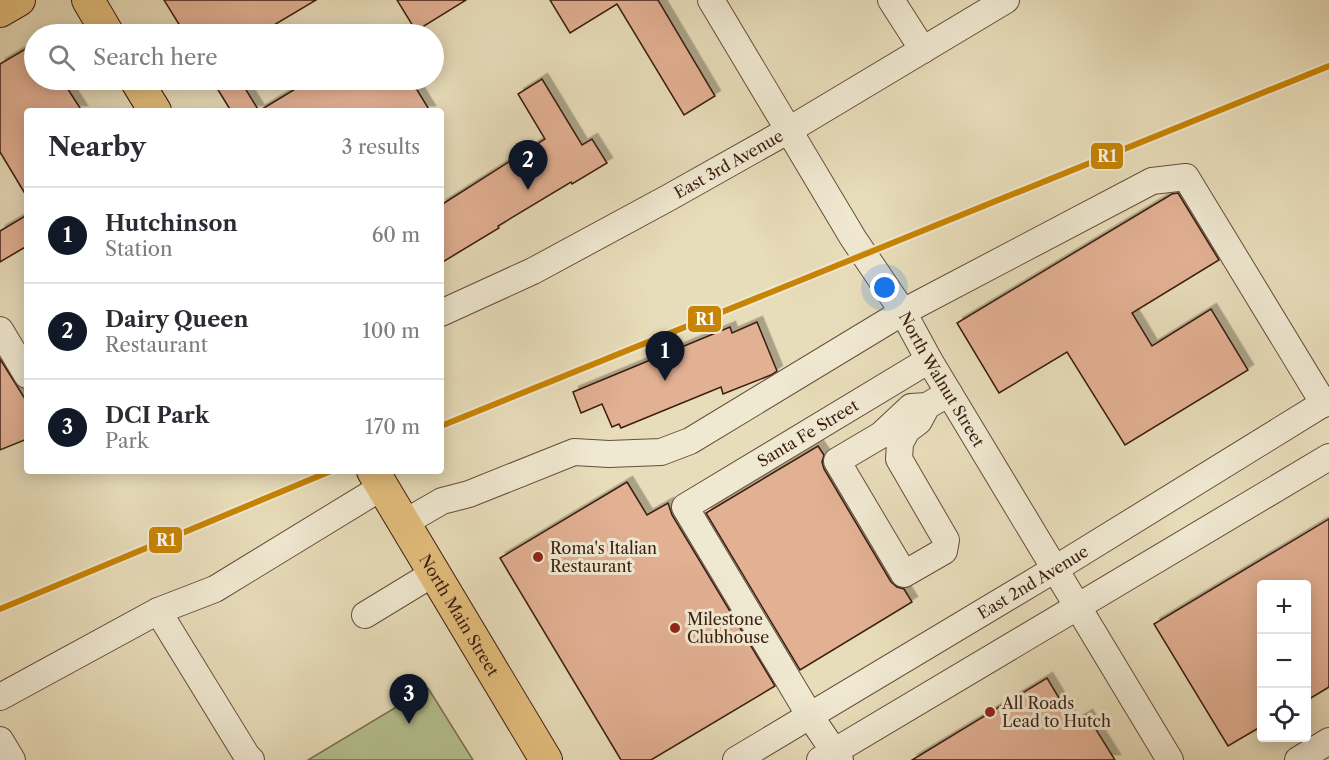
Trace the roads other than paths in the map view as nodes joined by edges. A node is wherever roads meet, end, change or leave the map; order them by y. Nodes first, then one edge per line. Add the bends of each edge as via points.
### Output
1 (19, 0) edge
2 (87, 0) edge
3 (711, 0) edge
4 (891, 0) edge
5 (1006, 0) edge
6 (0, 12) edge
7 (102, 24) edge
8 (923, 50) junction
9 (142, 90) edge
10 (153, 108) edge
11 (789, 130) junction
12 (444, 312) edge
13 (903, 312) junction
14 (0, 330) edge
15 (928, 360) junction
16 (24, 370) edge
17 (938, 400) junction
18 (1326, 402) edge
19 (1327, 462) edge
20 (377, 479) edge
21 (404, 523) junction
22 (1055, 569) junction
23 (434, 573) junction
24 (1078, 607) junction
25 (158, 611) junction
26 (365, 615) dead end
27 (0, 697) edge
28 (810, 716) junction
29 (0, 740) edge
30 (1329, 741) edge
31 (832, 757) edge
32 (12, 760) edge
33 (251, 760) edge
34 (546, 760) edge
35 (736, 760) edge
36 (1170, 760) edge
37 (1298, 760) edge

1 - 6 main road
2 - 7 main road
3 - 11 street, North Walnut Street
4 - 8 street
5 - 8 street, East 3rd Avenue
8 - 11 street, East 3rd Avenue
9 - 10 main road
11 - 12 street, East 3rd Avenue via 533,271
11 - 13 street, North Walnut Street via 853,238
13 - 15 street, North Walnut Street
13 - 18 street via 1152,181 1186,177
13 - 21 street via 690,441 661,452 574,452 442,501
14 - 16 street
15 - 17 street, North Walnut Street
15 - 28 street, Santa Fe Street via 685,507
17 - 17 street via 911,407 881,435 837,461 904,574 944,551 946,540 899,459 900,443 907,430
17 - 22 street, North Walnut Street
18 - 22 street, East 2nd Avenue
19 - 24 street
20 - 21 main road, North Main Street
20 - 25 street via 215,589
21 - 23 main road, North Main Street
22 - 24 street, North Walnut Street
22 - 28 street, East 2nd Avenue
23 - 26 street
23 - 34 main road, North Main Street
24 - 31 street
24 - 36 street, North Walnut Street
25 - 27 street
25 - 33 street
28 - 31 street
28 - 35 street, East 2nd Avenue
29 - 32 street
30 - 37 street

